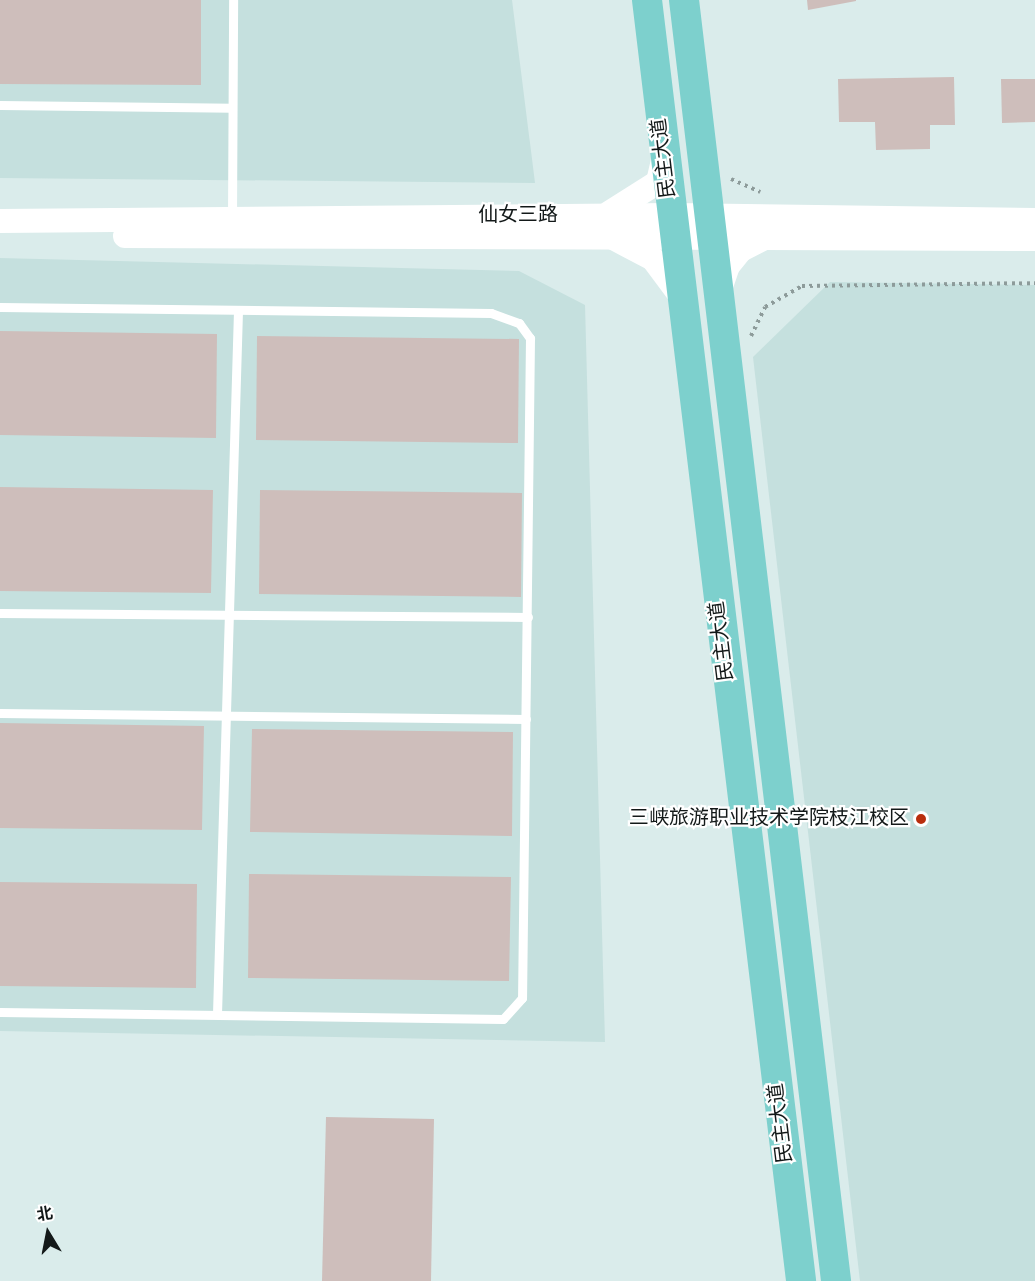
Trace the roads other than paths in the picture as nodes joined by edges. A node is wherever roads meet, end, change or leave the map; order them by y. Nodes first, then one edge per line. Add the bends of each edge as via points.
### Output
1 (233, 0) edge
2 (646, 0) edge
3 (684, 0) edge
4 (0, 105) edge
5 (232, 108) junction
6 (665, 153) junction
7 (716, 172) junction
8 (741, 215) junction
9 (232, 219) junction
10 (1035, 220) edge
11 (0, 221) edge
12 (603, 225) junction
13 (673, 225) junction
14 (712, 225) junction
15 (770, 236) junction
16 (0, 237) edge
17 (1035, 239) edge
18 (720, 292) junction
19 (682, 298) junction
20 (0, 308) edge
21 (238, 310) junction
22 (0, 613) edge
23 (231, 615) junction
24 (528, 617) junction
25 (0, 713) edge
26 (228, 716) junction
27 (526, 719) junction
28 (0, 1012) edge
29 (217, 1014) junction
30 (801, 1281) edge
31 (836, 1281) edge

1 - 5 lane
2 - 6 main road, 民主大道
3 - 7 main road, 民主大道
4 - 5 lane
5 - 9 lane
6 - 12 street via 658,182
6 - 13 main road, 民主大道
7 - 8 street via 719,197
7 - 14 main road, 民主大道
8 - 10 street, 仙女三路
8 - 14 street, 仙女三路
9 - 11 street, 仙女三路
9 - 12 street, 仙女三路
12 - 13 street, 仙女三路
12 - 16 street
12 - 19 street via 653,259
13 - 14 street, 仙女三路
13 - 19 main road, 民主大道
14 - 15 street, 仙女三路
14 - 18 main road, 民主大道
15 - 17 street, 仙女三路
15 - 18 street via 741,250 728,266
18 - 31 main road, 民主大道
19 - 30 main road, 民主大道
20 - 21 lane
21 - 23 lane
21 - 24 lane via 491,313 519,323 530,338
22 - 23 lane
23 - 24 lane
23 - 26 lane
24 - 27 lane
25 - 26 lane
26 - 27 lane
26 - 29 lane
27 - 29 lane via 522,998 503,1019
28 - 29 lane

